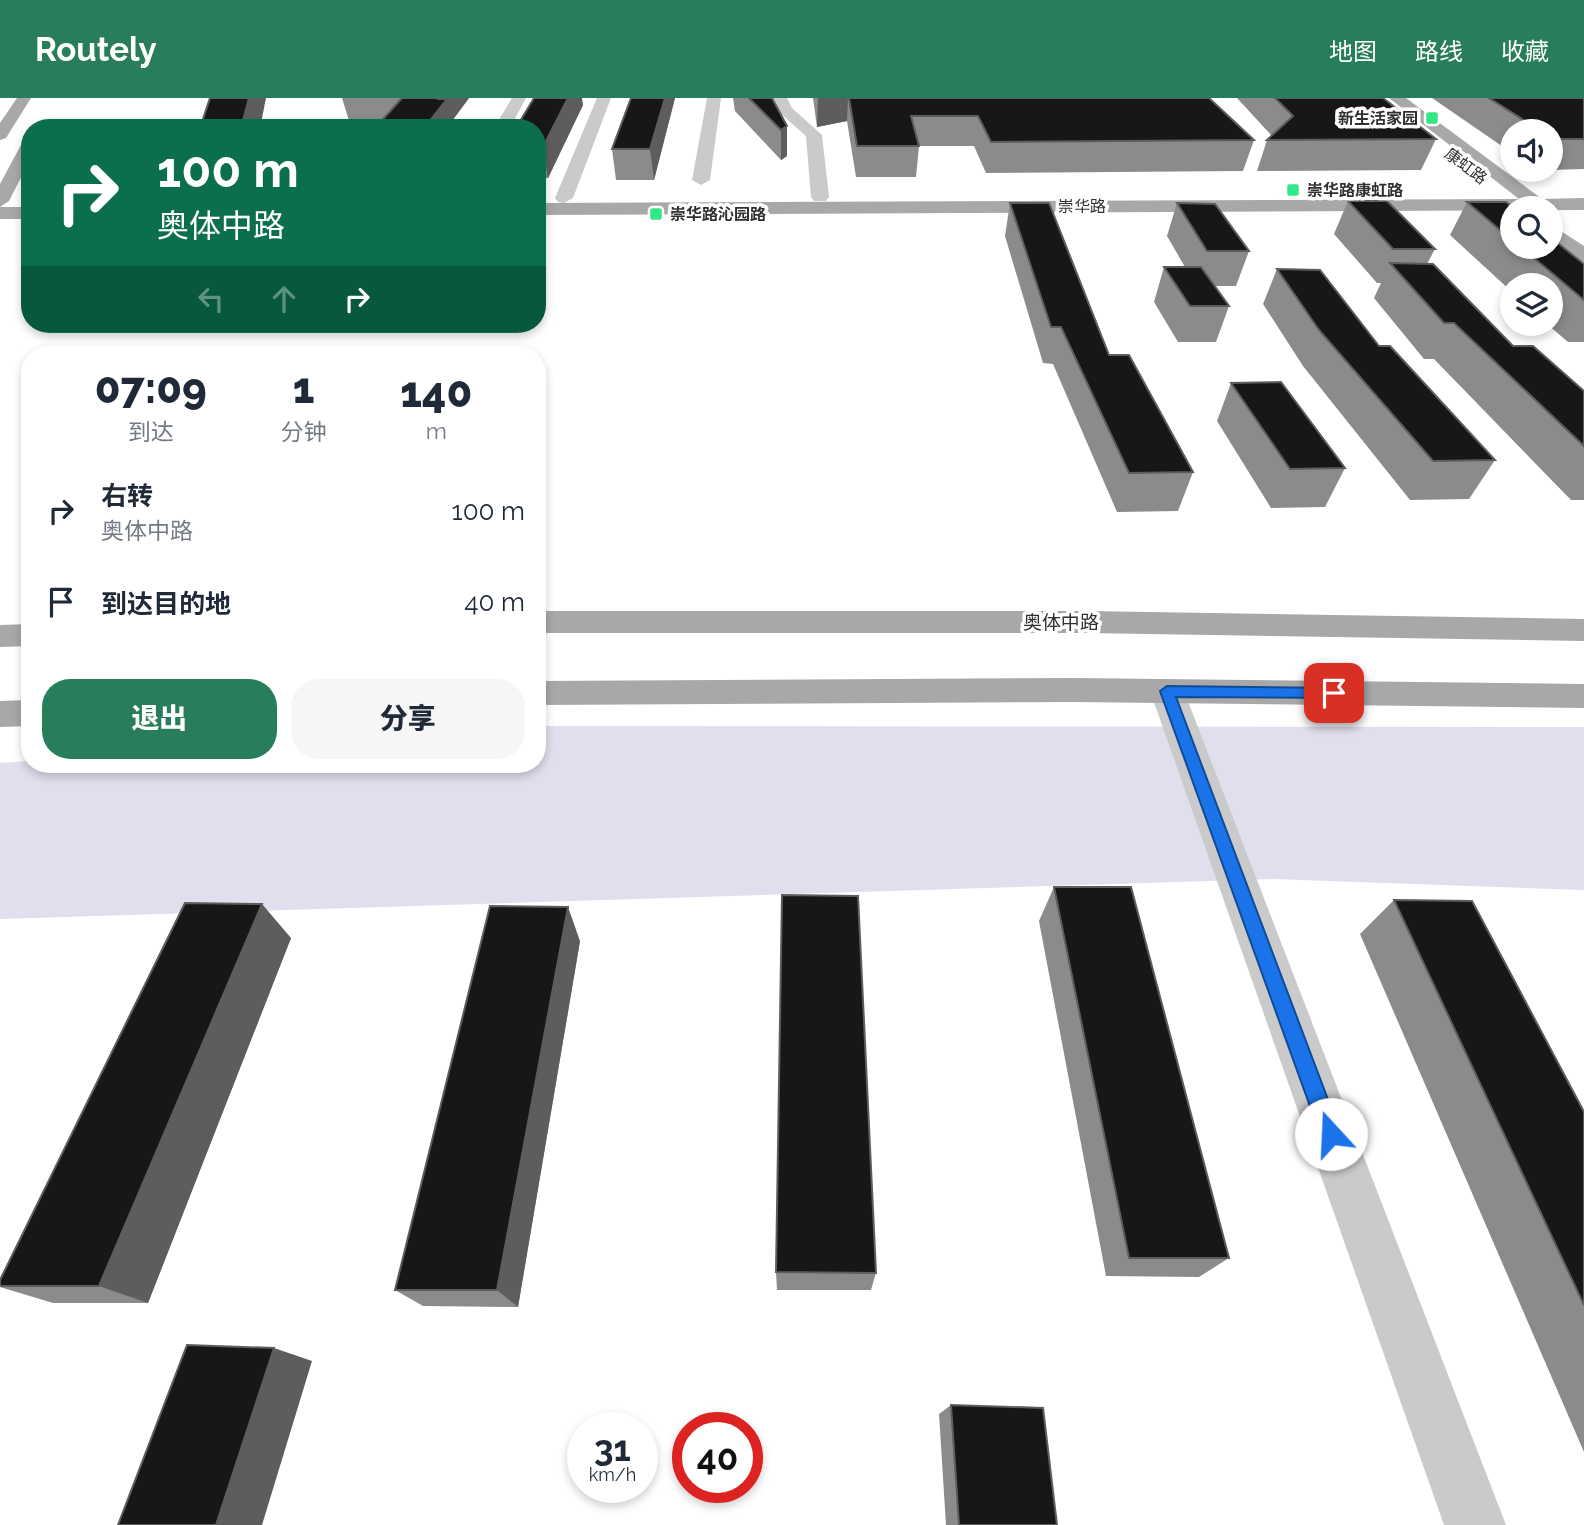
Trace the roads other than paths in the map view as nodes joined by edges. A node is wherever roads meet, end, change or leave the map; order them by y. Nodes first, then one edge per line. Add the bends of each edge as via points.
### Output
1 (24, 98) edge
2 (519, 98) edge
3 (604, 98) edge
4 (714, 98) edge
5 (780, 98) edge
6 (1376, 98) edge
7 (1396, 98) edge
8 (507, 119) edge
9 (0, 134) edge
10 (21, 161) edge
11 (701, 180) dead end
12 (1584, 193) edge
13 (1517, 196) edge
14 (1518, 196) edge
15 (820, 197) junction
16 (1563, 197) edge
17 (564, 198) junction
18 (546, 199) edge
19 (0, 202) edge
20 (21, 202) edge
21 (1500, 203) edge
22 (1500, 203) edge
23 (1563, 204) edge
24 (1584, 204) edge
25 (546, 209) edge
26 (0, 213) edge
27 (21, 213) edge
28 (1563, 225) edge
29 (1584, 238) edge
30 (1563, 240) edge
31 (1584, 256) edge
32 (546, 622) edge
33 (1584, 630) edge
34 (21, 635) edge
35 (0, 636) edge
36 (1167, 691) junction
37 (546, 693) edge
38 (1584, 696) edge
39 (21, 713) edge
40 (0, 714) edge
41 (1475, 1525) edge

1 - 9 main road
2 - 8 street
3 - 17 street
4 - 11 street
5 - 15 street via 785,110 814,135
6 - 13 main road, 康虹路
7 - 14 main road, 康虹路
10 - 19 main road
12 - 16 main road, 崇华路
15 - 17 main road, 崇华路
15 - 21 main road, 崇华路
17 - 18 main road, 崇华路
19 - 20 main road
22 - 25 main road, 崇华路
23 - 24 main road, 崇华路
26 - 27 main road
28 - 29 main road, 康虹路
30 - 31 main road
32 - 33 main road, 奥体中路 via 1086,622
34 - 35 main road
36 - 37 main road
36 - 38 main road
36 - 41 street
39 - 40 main road

